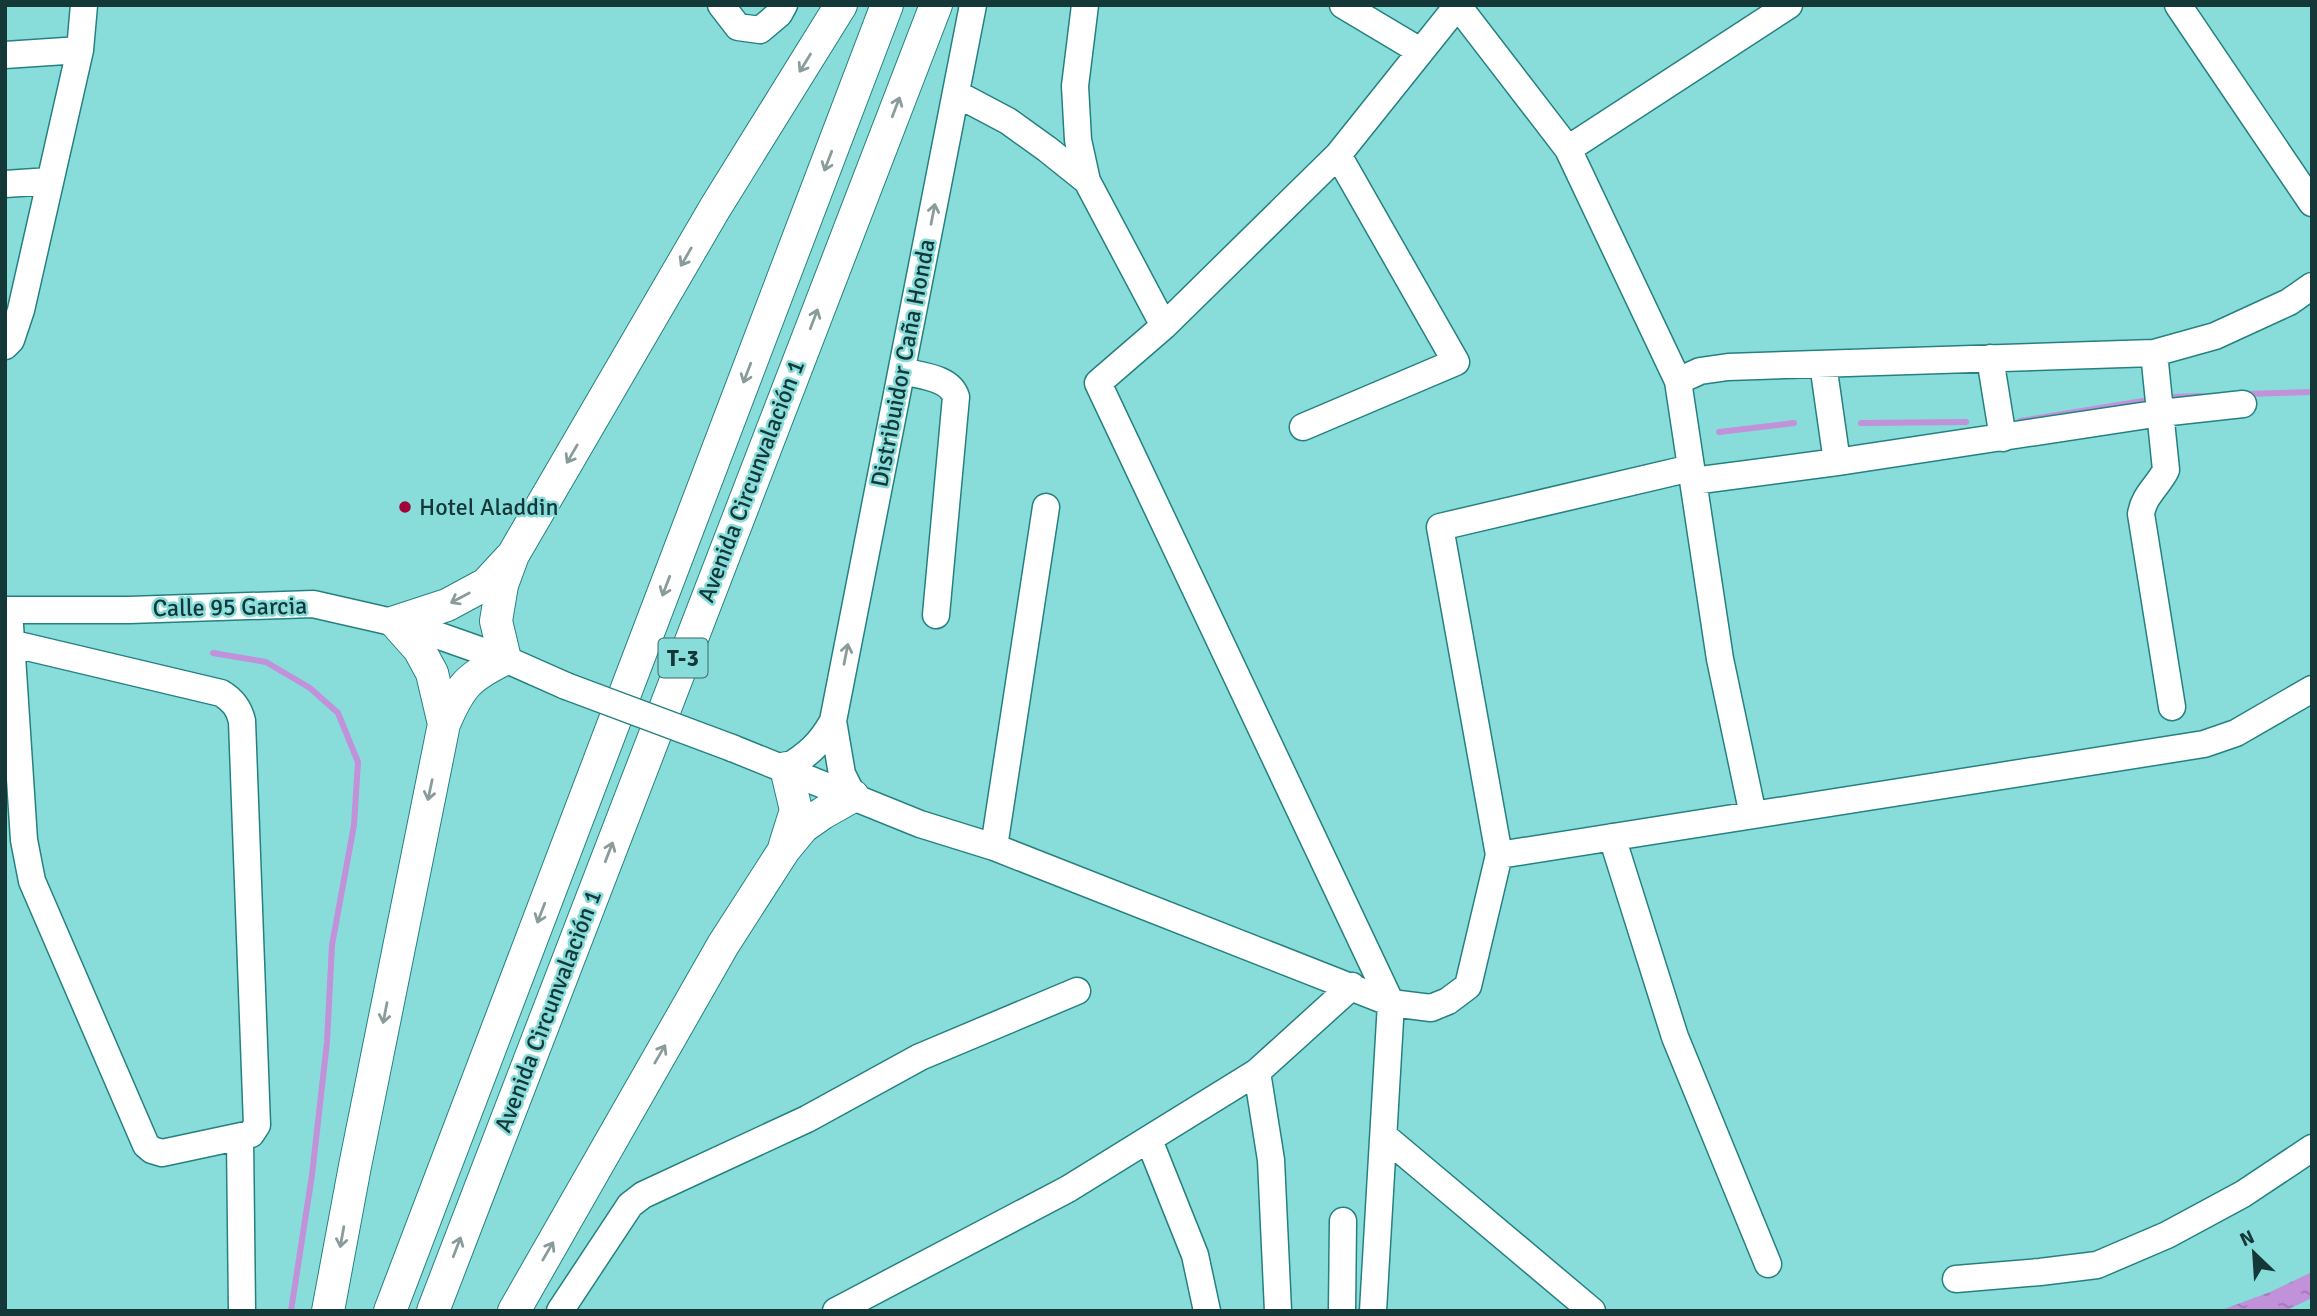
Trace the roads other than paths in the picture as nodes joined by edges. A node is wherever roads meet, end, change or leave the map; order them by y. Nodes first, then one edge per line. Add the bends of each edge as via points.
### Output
1 (84, 5) edge
2 (721, 5) edge
3 (784, 5) edge
4 (841, 5) edge
5 (887, 5) edge
6 (936, 5) edge
7 (973, 5) edge
8 (1085, 5) edge
9 (1343, 5) edge
10 (1789, 5) edge
11 (2178, 5) edge
12 (1458, 6) edge
13 (80, 50) junction
14 (1420, 51) junction
15 (5, 55) edge
16 (957, 94) junction
17 (1568, 149) junction
18 (1338, 155) junction
19 (50, 181) junction
20 (1087, 181) junction
21 (5, 184) edge
22 (2312, 203) edge
23 (2312, 286) edge
24 (13, 311) edge
25 (1164, 326) junction
26 (5, 346) edge
27 (2154, 353) junction
28 (1990, 358) junction
29 (1824, 364) junction
30 (902, 371) junction
31 (1678, 381) junction
32 (2243, 404) dead end
33 (2161, 413) junction
34 (1303, 427) dead end
35 (2003, 438) junction
36 (1838, 462) junction
37 (1692, 474) junction
38 (1046, 507) dead end
39 (513, 555) junction
40 (7, 610) edge
41 (936, 615) dead end
42 (395, 622) junction
43 (10, 643) junction
44 (505, 659) junction
45 (2312, 689) edge
46 (2172, 707) dead end
47 (832, 721) junction
48 (444, 724) junction
49 (786, 768) junction
50 (853, 796) junction
51 (1753, 815) junction
52 (1612, 837) junction
53 (994, 847) junction
54 (784, 850) junction
55 (1499, 855) junction
56 (1352, 986) junction
57 (1077, 991) dead end
58 (1391, 1003) junction
59 (1257, 1072) junction
60 (1384, 1136) junction
61 (240, 1138) junction
62 (1149, 1140) junction
63 (2312, 1148) edge
64 (1343, 1221) dead end
65 (1768, 1264) dead end
66 (1956, 1279) dead end
67 (242, 1311) edge
68 (328, 1311) edge
69 (390, 1311) edge
70 (433, 1311) edge
71 (514, 1311) edge
72 (560, 1311) edge
73 (836, 1311) edge
74 (1207, 1311) edge
75 (1279, 1311) edge
76 (1342, 1311) edge
77 (1373, 1311) edge
78 (1592, 1311) edge

1 - 13 street
2 - 3 street via 738,27 760,30
4 -> 39 main road via 715,208
5 -> 69 main road, Avenida Circunvalación 1 / T-3
70 -> 6 main road, Avenida Circunvalación 1 / T-3
7 - 16 street, Distribuidor Caña Honda
8 - 20 street via 1075,86 1078,140
9 - 14 street
10 - 17 street
11 - 22 street
12 - 14 street
12 - 17 street
13 - 15 street
13 - 19 street
14 - 18 street
16 - 20 street via 1008,121
30 -> 16 street, Distribuidor Caña Honda
17 - 31 street
18 - 25 street
18 - 34 street via 1456,362
19 - 21 street
19 - 24 street
20 - 25 street
23 - 27 street via 2215,336
24 - 26 street via 11,340
25 - 58 street via 1098,383
27 - 28 street
27 - 33 street
28 - 29 street
28 - 35 street
29 - 31 street via 1728,367 1700,371
29 - 36 street
30 - 41 street via 947,384 956,397
47 -> 30 street, Distribuidor Caña Honda
31 - 37 street
32 - 33 street
33 - 35 street
33 - 46 street via 2166,470 2143,503 2141,514
35 - 36 street
36 - 37 street
37 - 51 street via 1720,659
37 - 55 street via 1440,527
38 - 53 street
39 -> 42 main road via 486,584 447,605
39 - 44 main road via 496,621
40 - 42 street, Calle 95 Garcia via 313,604
40 - 43 street
42 - 44 street, Calle 95 Garcia
42 - 48 main road via 419,649 432,673
43 - 61 street via 24,840 32,881 146,1145 162,1153
43 - 61 street via 221,693 240,713 257,1125 251,1134
44 - 48 main road via 477,673 463,687
44 - 49 street, Calle 95 Garcia, bridge
45 - 51 street via 2236,733 2204,744
47 - 49 street, Distribuidor Caña Honda via 823,739
47 - 50 street, Distribuidor Caña Honda via 842,774
48 -> 68 main road
49 - 50 street, Calle 95 Garcia
49 - 54 main road via 796,810
50 - 53 street, Calle 95 Garcia via 920,824
50 - 54 main road via 803,827
51 - 52 street
52 - 55 street
52 - 65 street via 1675,1037
53 - 56 street, Calle 95 Garcia
71 -> 54 main road via 723,945
55 - 58 street, Calle 95 Garcia via 1468,986 1431,1008
56 - 58 street, Calle 95 Garcia
56 - 59 street
57 - 72 street via 920,1057 807,1119 643,1195 630,1205
58 - 60 street
59 - 62 street
59 - 75 street via 1271,1160
60 - 77 street
60 - 78 street
61 - 67 street
62 - 73 street via 1068,1189
62 - 74 street via 1195,1255
63 - 66 street via 2243,1194 2167,1235 2097,1265
64 - 76 street

